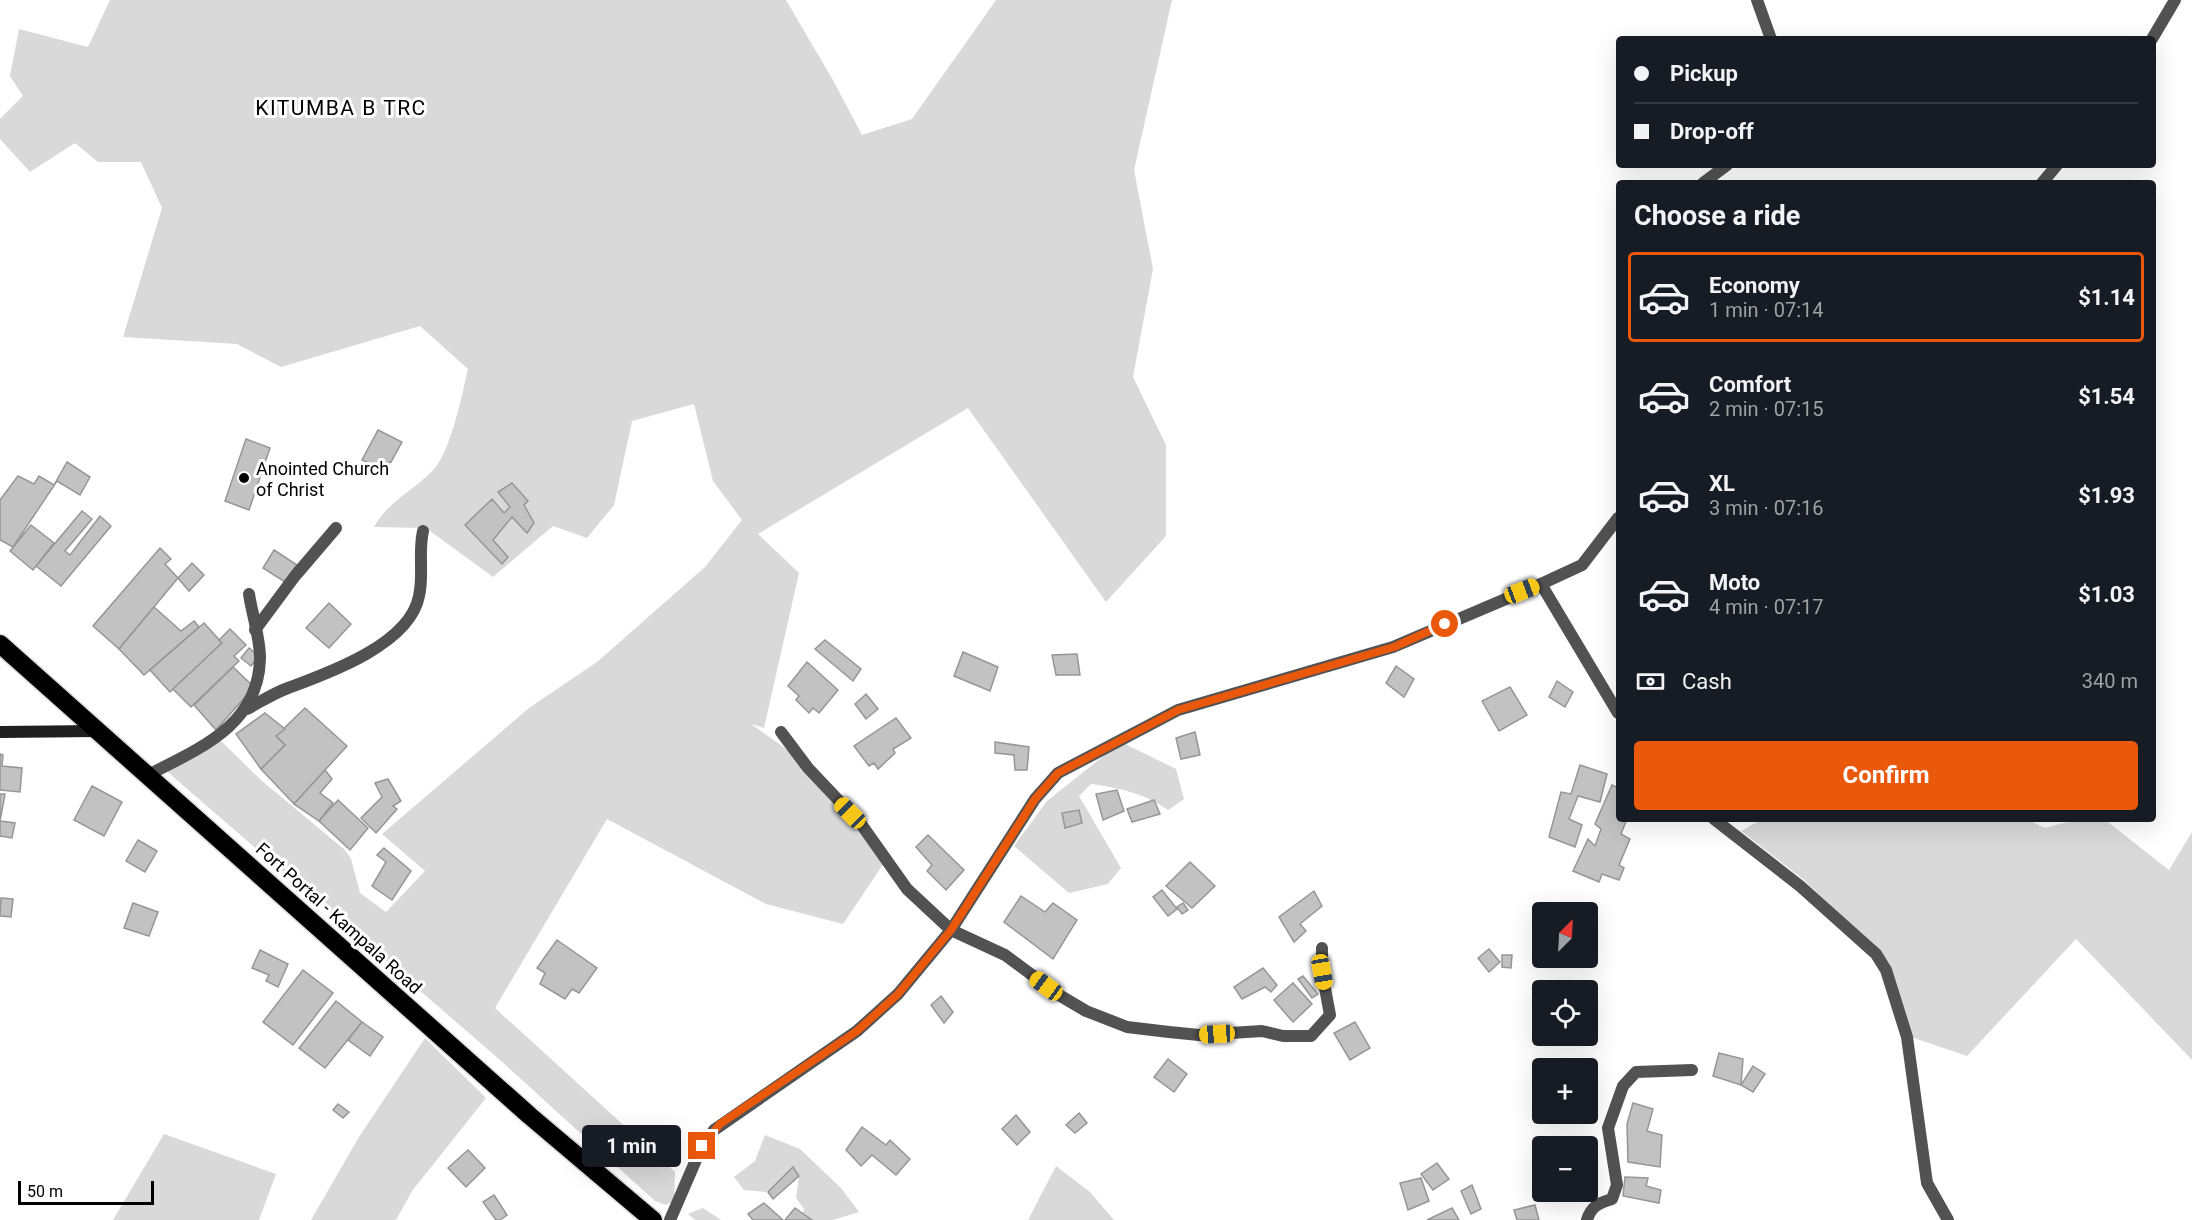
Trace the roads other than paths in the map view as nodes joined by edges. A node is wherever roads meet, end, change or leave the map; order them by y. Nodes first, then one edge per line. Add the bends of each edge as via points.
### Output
1 (1757, 0) edge
2 (2175, 0) edge
3 (1771, 36) edge
4 (2154, 36) edge
5 (1722, 168) edge
6 (2054, 168) edge
7 (1707, 180) edge
8 (2044, 180) edge
9 (1616, 521) edge
10 (336, 528) dead end
11 (423, 531) dead end
12 (1541, 584) junction
13 (249, 594) dead end
14 (255, 630) junction
15 (0, 644) edge
16 (247, 709) junction
17 (1616, 710) edge
18 (98, 731) junction
19 (0, 732) edge
20 (781, 732) dead end
21 (146, 776) junction
22 (1718, 822) edge
23 (951, 930) junction
24 (1322, 948) dead end
25 (1692, 1070) dead end
26 (653, 1220) edge
27 (669, 1220) edge
28 (1587, 1220) edge
29 (1948, 1220) edge

1 - 3 street
2 - 4 street
5 - 7 street
6 - 8 street
9 - 12 street via 1582,565
10 - 14 street via 294,576
11 - 16 street via 419,596 413,613 400,630 363,655
12 - 17 street
12 - 23 street via 1394,647 1178,710 1058,773 1035,799
13 - 14 street
14 - 16 street via 259,674
15 - 18 highway, Fort Portal - Kampala Road
16 - 21 street via 227,730
18 - 19 street
18 - 21 highway, Fort Portal - Kampala Road
20 - 23 street via 807,768 861,824 907,889
21 - 26 highway, Fort Portal - Kampala Road
22 - 29 street via 1800,886 1876,954 1886,970 1906,1037 1927,1183
23 - 24 street via 1005,955 1086,1011 1127,1027 1199,1035 1262,1031 1311,1036 1330,1015
23 - 27 street via 916,975 870,1021 714,1130 702,1146
25 - 28 street via 1636,1072 1623,1086 1608,1128 1617,1185 1612,1199 1598,1203

